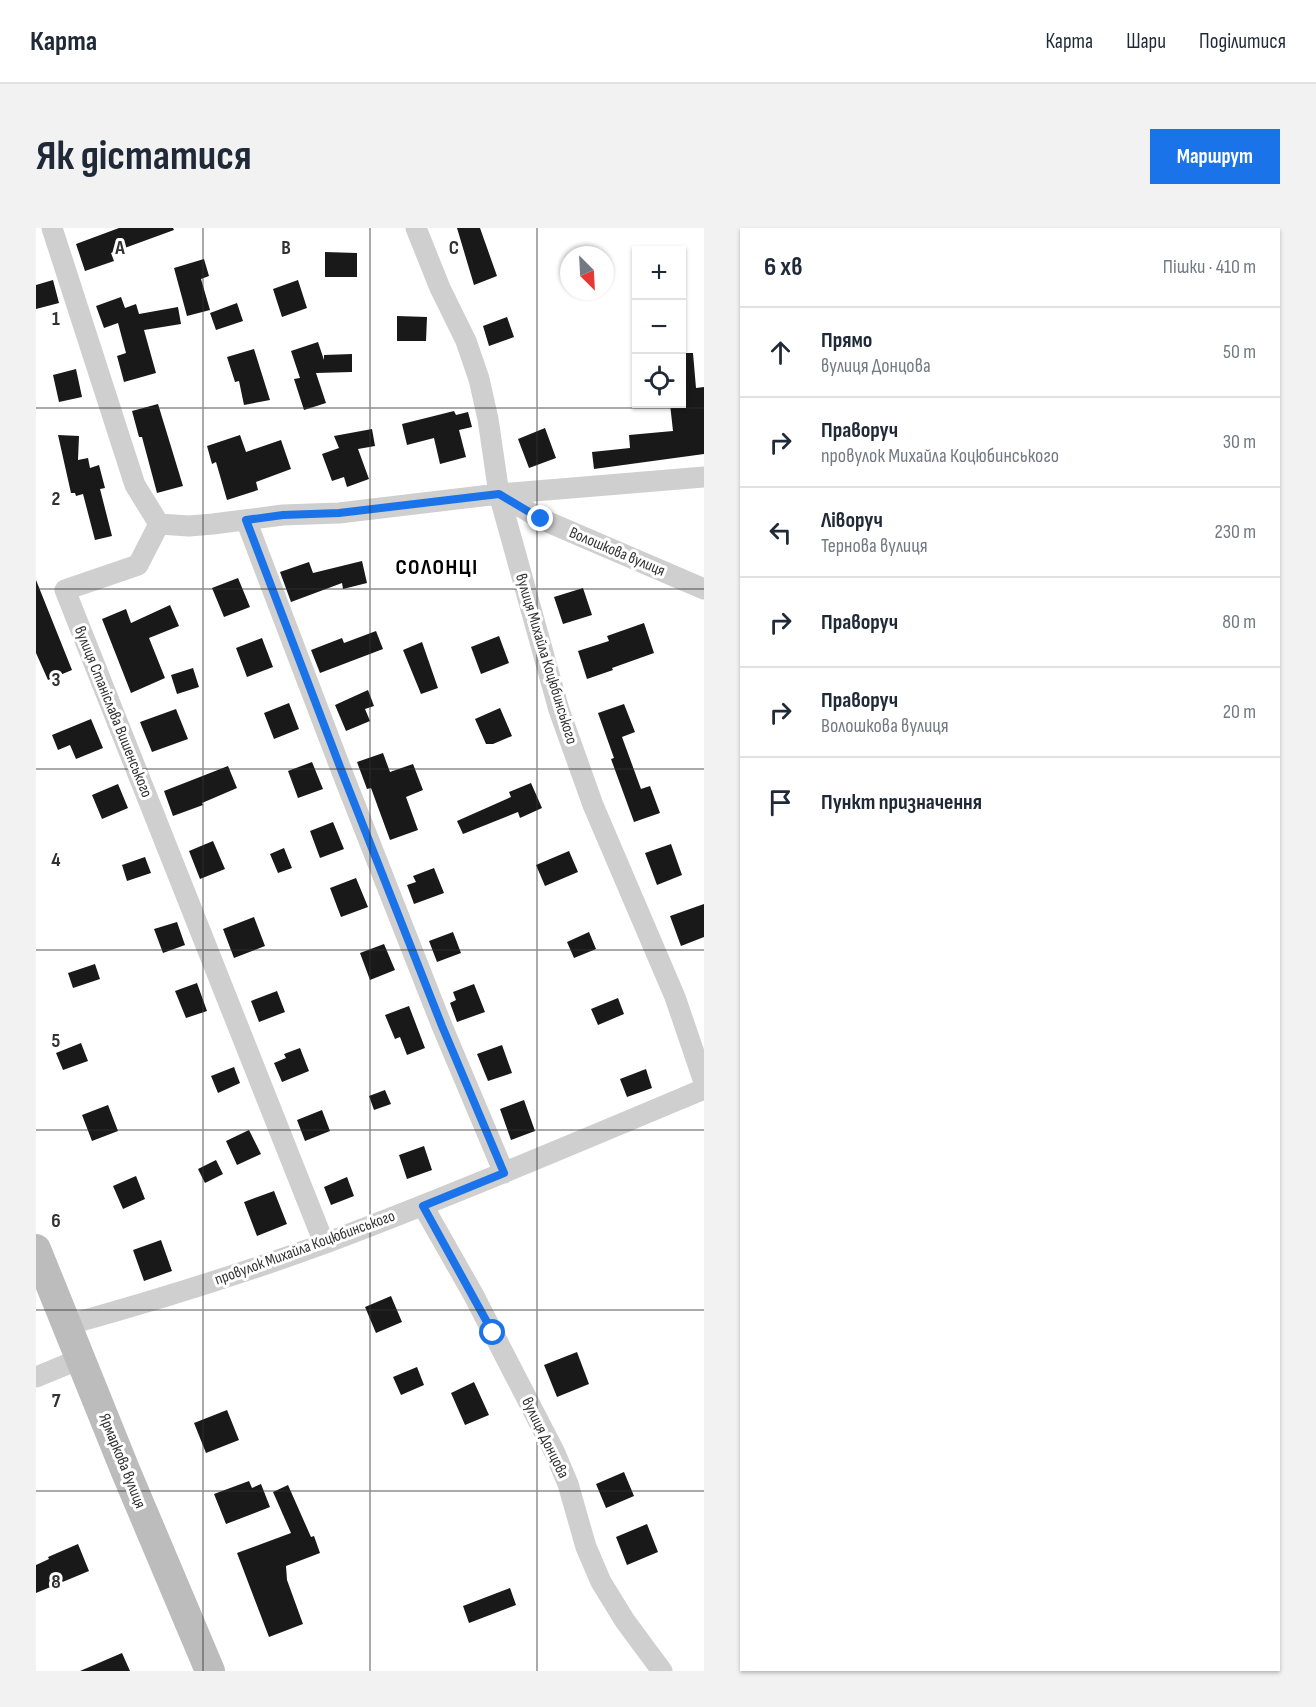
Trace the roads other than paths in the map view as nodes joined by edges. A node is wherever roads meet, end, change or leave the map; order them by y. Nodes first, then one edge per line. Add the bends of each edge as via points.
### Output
1 (52, 228) edge
2 (416, 228) edge
3 (704, 477) edge
4 (499, 494) junction
5 (246, 520) junction
6 (159, 524) junction
7 (704, 589) edge
8 (704, 1082) edge
9 (704, 1089) edge
10 (504, 1173) junction
11 (423, 1206) junction
12 (324, 1244) junction
13 (36, 1249) edge
14 (67, 1325) junction
15 (80, 1359) junction
16 (36, 1377) edge
17 (210, 1671) edge
18 (662, 1671) edge

1 - 6 street via 135,485
2 - 4 street, вулиця Михайла Коцюбинського via 479,379
3 - 4 street
4 - 5 street
4 - 7 street, Волошкова вулиця via 541,519
4 - 8 street, вулиця Михайла Коцюбинського via 562,721 593,806 671,988
5 - 6 street via 189,526
5 - 10 street via 442,1026
6 - 12 street, вулиця Станіслава Вишенського via 138,565 65,590
9 - 10 street, провулок Михайла Коцюбинського
10 - 11 street, провулок Михайла Коцюбинського
11 - 12 street, провулок Михайла Коцюбинського
11 - 18 street, вулиця Донцова via 555,1453 601,1582
12 - 14 street, провулок Михайла Коцюбинського
13 - 14 main road, Ярмаркова вулиця
14 - 15 main road, Ярмаркова вулиця
15 - 16 street
15 - 17 main road, Ярмаркова вулиця

